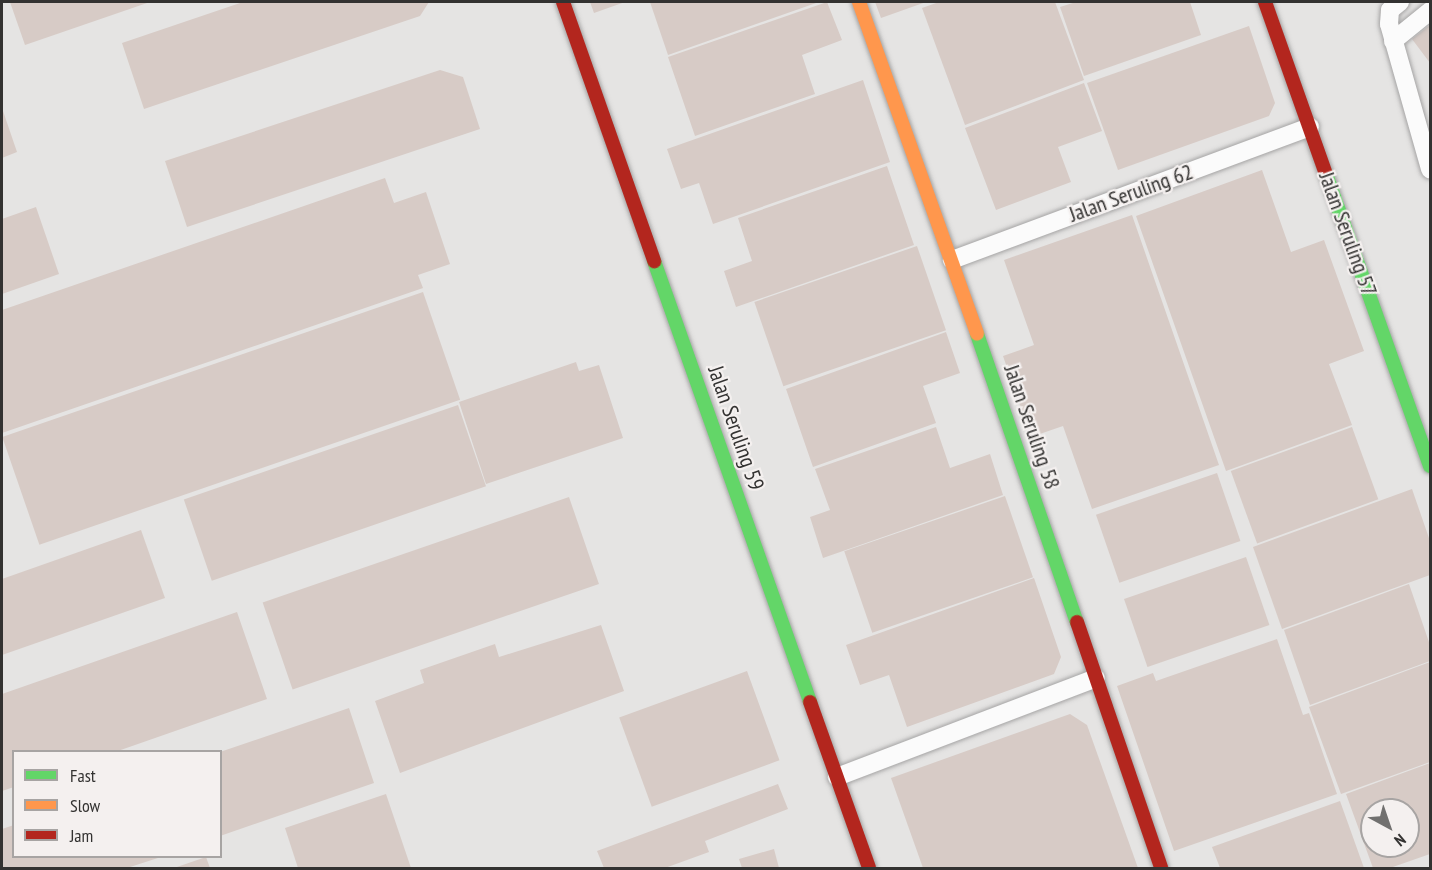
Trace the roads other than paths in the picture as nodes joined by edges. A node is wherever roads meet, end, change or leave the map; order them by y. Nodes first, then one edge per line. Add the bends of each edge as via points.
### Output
1 (563, 2) edge
2 (859, 2) edge
3 (1265, 2) edge
4 (1400, 2) edge
5 (1431, 11) edge
6 (1393, 41) junction
7 (1310, 127) junction
8 (1431, 169) edge
9 (952, 260) junction
10 (1431, 466) edge
11 (1096, 678) junction
12 (837, 777) junction
13 (869, 868) edge
14 (1161, 868) edge

1 - 12 street, Jalan Seruling 59
2 - 9 street, Jalan Seruling 58
3 - 7 street, Jalan Seruling 57
4 - 6 street via 1390,10
5 - 6 street
6 - 8 street
7 - 9 street, Jalan Seruling 62
7 - 10 street, Jalan Seruling 57
9 - 11 street, Jalan Seruling 58
11 - 12 street
11 - 14 street, Jalan Seruling 58
12 - 13 street, Jalan Seruling 59

